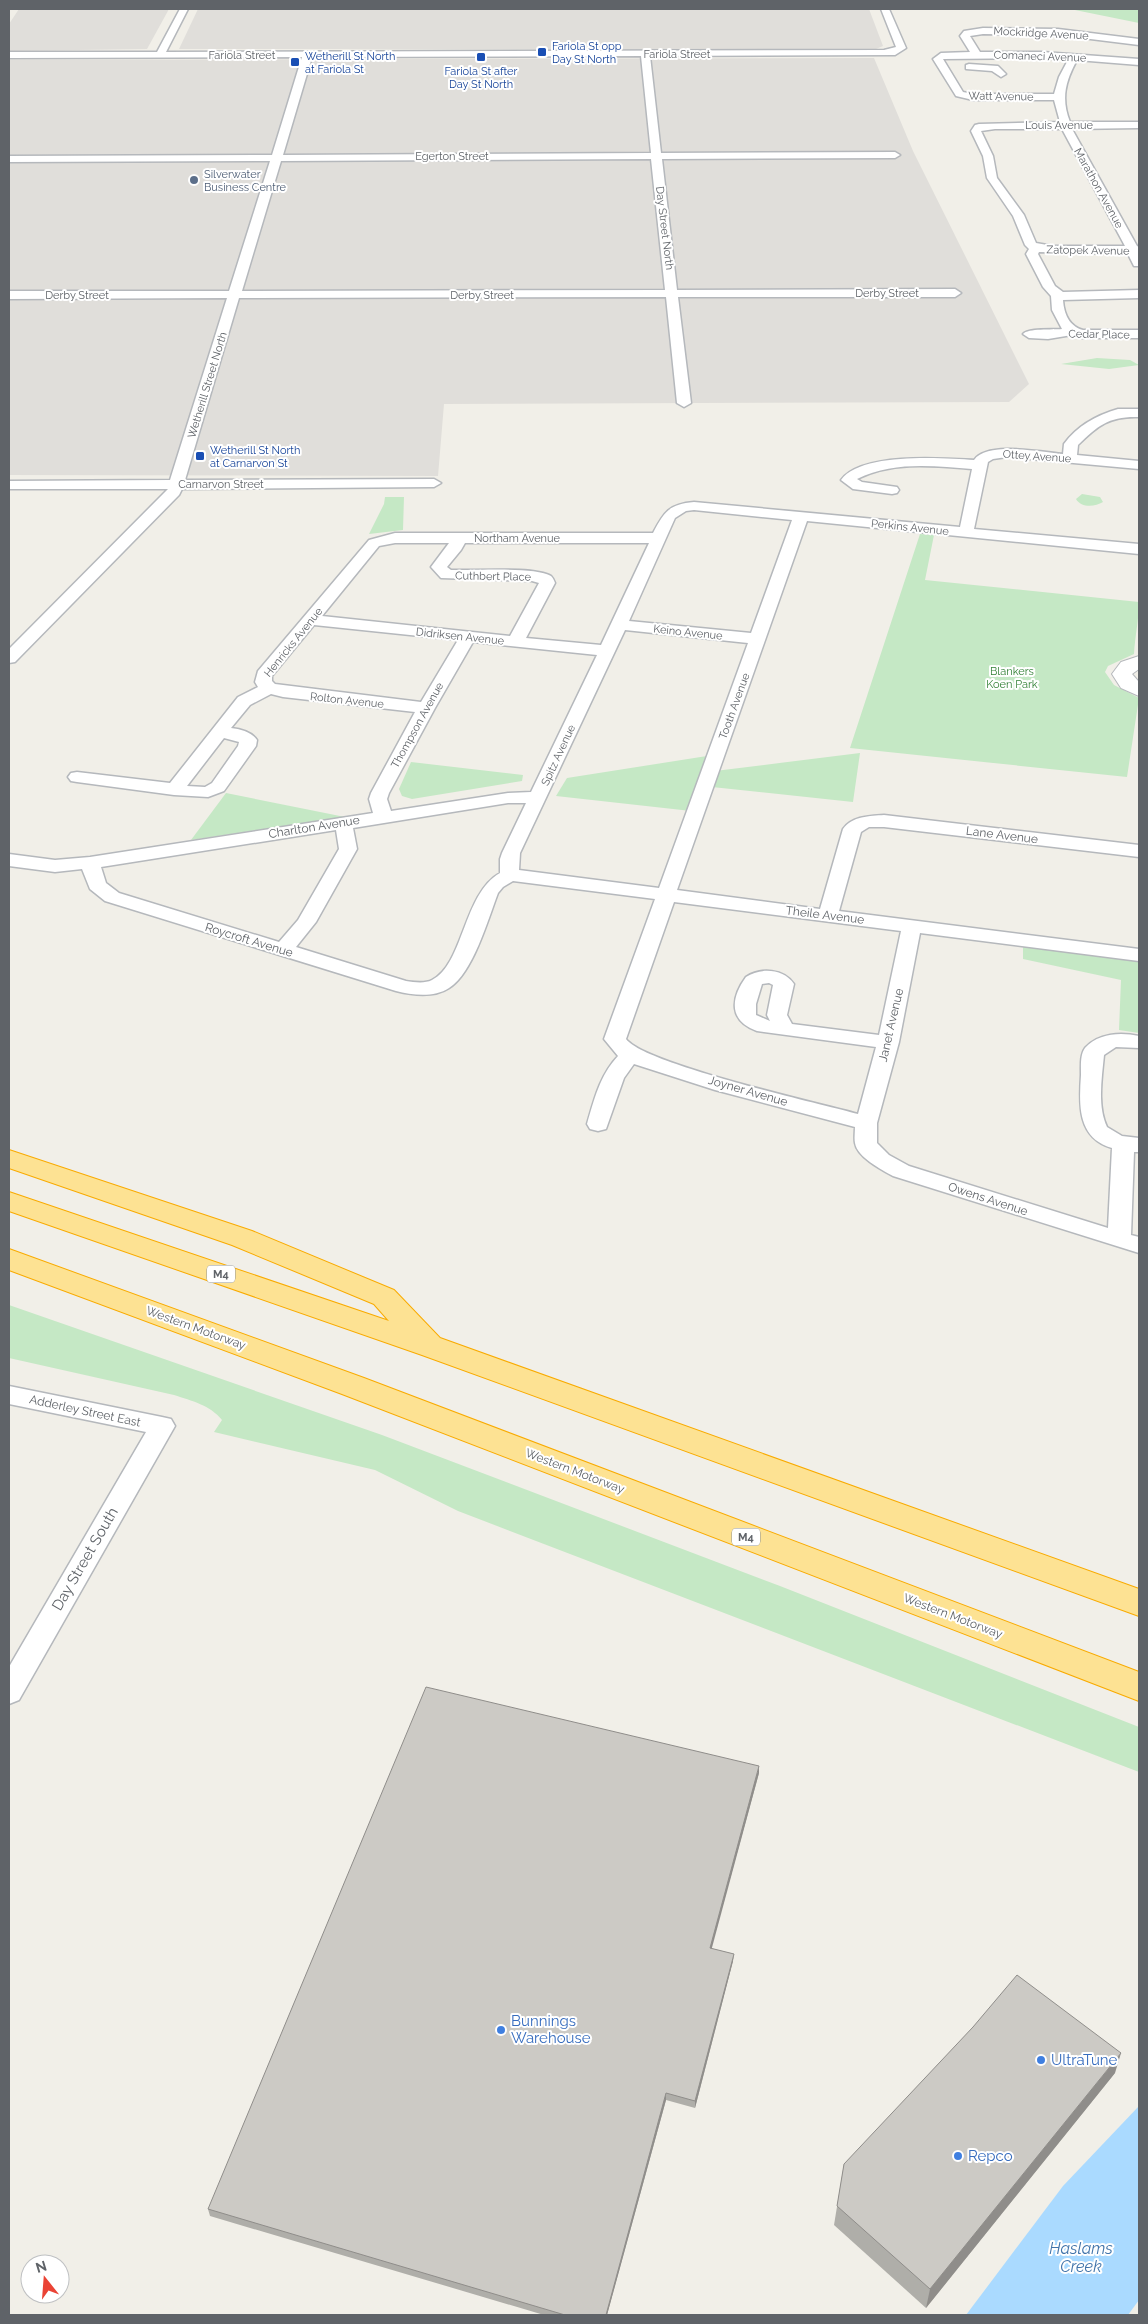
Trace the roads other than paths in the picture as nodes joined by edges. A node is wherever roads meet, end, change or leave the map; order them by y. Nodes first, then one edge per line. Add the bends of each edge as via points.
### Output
1 (184, 9) edge
2 (885, 9) edge
3 (1139, 42) edge
4 (308, 54) junction
5 (645, 54) junction
6 (976, 54) junction
7 (9, 55) edge
8 (160, 55) junction
9 (941, 56) joint
10 (1074, 56) junction
11 (1139, 62) edge
12 (943, 68) junction
13 (1004, 78) dead end
14 (1058, 97) junction
15 (1066, 125) junction
16 (1139, 125) edge
17 (895, 155) dead end
18 (656, 156) junction
19 (276, 157) junction
20 (9, 158) edge
21 (1036, 248) junction
22 (1136, 250) edge
23 (1139, 266) edge
24 (955, 293) dead end
25 (673, 294) junction
26 (1139, 294) edge
27 (9, 295) edge
28 (234, 295) junction
29 (1058, 295) junction
30 (1072, 331) junction
31 (1029, 334) dead end
32 (1139, 334) edge
33 (684, 403) dead end
34 (1139, 413) edge
35 (1070, 459) junction
36 (892, 464) junction
37 (1139, 465) edge
38 (980, 466) junction
39 (434, 483) dead end
40 (177, 484) junction
41 (9, 485) edge
42 (892, 490) junction
43 (682, 507) joint
44 (801, 516) junction
45 (884, 524) junction
46 (966, 533) junction
47 (458, 538) junction
48 (660, 538) junction
49 (374, 543) joint
50 (1139, 549) edge
51 (312, 620) junction
52 (619, 625) junction
53 (468, 637) junction
54 (758, 640) junction
55 (515, 642) junction
56 (608, 651) junction
57 (9, 658) edge
58 (1139, 662) edge
59 (268, 688) junction
60 (1139, 690) edge
61 (426, 708) junction
62 (219, 733) junction
63 (191, 768) junction
64 (229, 772) junction
65 (77, 777) dead end
66 (174, 790) junction
67 (539, 796) junction
68 (384, 816) junction
69 (343, 823) junction
70 (1139, 851) edge
71 (9, 860) edge
72 (90, 863) junction
73 (510, 875) junction
74 (666, 895) junction
75 (828, 916) junction
76 (912, 926) junction
77 (283, 950) junction
78 (1139, 955) edge
79 (784, 1029) dead end
80 (888, 1042) junction
81 (1139, 1042) edge
82 (630, 1055) junction
83 (866, 1123) junction
84 (598, 1124) dead end
85 (1131, 1144) edge
86 (9, 1159) edge
87 (9, 1202) edge
88 (1129, 1242) edge
89 (9, 1259) edge
90 (9, 1279) edge
91 (94, 1290) junction
92 (433, 1347) junction
93 (9, 1395) edge
94 (162, 1426) joint
95 (1139, 1603) edge
96 (1139, 1688) edge
97 (9, 1692) edge

1 - 8 street
2 - 5 street, Fariola Street via 901,48 895,52
3 - 6 street, Mockridge Avenue via 1058,32 967,33 965,36
4 - 5 street, Fariola Street
4 - 8 street, Fariola Street
4 - 19 street, Wetherill Street North
5 - 18 street, Day Street North
6 - 9 street, Comaneci Avenue
6 - 10 street, Comaneci Avenue
7 - 8 street, Fariola Street
9 - 12 street, Watt Avenue via 938,59
10 - 11 street, Comaneci Avenue
10 - 14 street via 1057,83
12 - 13 street via 991,68 999,70
12 - 14 street, Watt Avenue via 956,93 968,97
14 - 15 street, Marathon Avenue
15 - 16 street, Louis Avenue
15 - 21 street, Louis Avenue via 979,127 976,131 988,156 998,190 1018,215 1031,245
15 - 22 street, Marathon Avenue
17 - 18 street, Egerton Street
18 - 19 street, Egerton Street
18 - 25 street, Day Street North
19 - 20 street, Egerton Street
19 - 28 street, Wetherill Street North
21 - 22 street, Zatopek Avenue
21 - 29 street via 1032,254 1047,287
22 - 23 street, Marathon Avenue
24 - 25 street, Derby Street
25 - 28 street, Derby Street
25 - 33 street, Day Street North
26 - 29 street
27 - 28 street, Derby Street
28 - 40 street, Wetherill Street North
29 - 30 street via 1058,310 1066,327
30 - 31 street, Cedar Place
30 - 32 street, Cedar Place via 1088,335
34 - 35 street via 1115,413 1104,417 1071,444
35 - 37 street, Ottey Avenue
35 - 38 street, Ottey Avenue via 995,453 983,458
36 - 38 street via 916,460
36 - 42 street via 898,471
36 - 42 street via 848,480 858,486
38 - 46 street
39 - 40 street, Carnarvon Street
40 - 41 street, Carnarvon Street
40 - 57 street, Wetherill Street North via 171,496
42 - 45 street
43 - 44 street, Perkins Avenue
43 - 48 street, Spitz Avenue via 670,516
44 - 45 street, Perkins Avenue
44 - 54 street, Tooth Avenue
45 - 46 street, Perkins Avenue
46 - 50 street, Perkins Avenue
47 - 48 street, Northam Avenue
47 - 49 street, Northam Avenue via 395,538
47 - 55 street, Cuthbert Place via 456,547 439,567 447,575 533,576 546,580
48 - 52 street, Spitz Avenue
49 - 51 street, Henricks Avenue
51 - 53 street, Didriksen Avenue
51 - 59 street, Henricks Avenue via 264,675 263,682
52 - 54 street, Keino Avenue
52 - 56 street, Spitz Avenue
53 - 55 street, Didriksen Avenue
53 - 61 street, Thompson Avenue
54 - 74 street, Tooth Avenue
55 - 56 street, Didriksen Avenue
56 - 67 street, Spitz Avenue
58 - 60 street via 1128,666 1122,674 1128,684
59 - 61 street, Rolton Avenue
59 - 62 street, Henricks Avenue via 244,701
61 - 68 street, Thompson Avenue via 380,793 378,799
62 - 63 street, Henricks Avenue
62 - 64 street via 236,734 248,740
63 - 64 street
63 - 66 street, Henricks Avenue
64 - 66 street via 218,787 208,792
65 - 66 street
67 - 68 street, Charlton Avenue
67 - 73 street, Spitz Avenue via 511,853
68 - 69 street, Charlton Avenue
69 - 72 street, Charlton Avenue
69 - 77 street via 348,849 306,922
70 - 75 street, Lane Avenue via 884,821 865,822 852,829
71 - 72 street, Charlton Avenue via 56,866
72 - 77 street, Roycroft Avenue via 97,885 112,897
73 - 74 street, Theile Avenue
73 - 77 street, Roycroft Avenue via 496,883 489,892 450,977 427,988 403,987
74 - 75 street, Theile Avenue
74 - 82 street via 615,1040
75 - 76 street, Theile Avenue
76 - 78 street, Theile Avenue
76 - 80 street, Janet Avenue
79 - 80 street
80 - 83 street, Janet Avenue
81 - 85 street via 1110,1041 1093,1053 1094,1123 1103,1135
82 - 83 street, Joyner Avenue via 723,1085
82 - 84 street via 614,1074
83 - 88 street, Owens Avenue via 866,1145 881,1160 901,1171
85 - 88 street
86 - 92 highway via 242,1238 384,1297
87 - 92 highway, M4
89 - 91 highway, Western Motorway / M4
90 - 91 highway
91 - 96 highway, Western Motorway / M4
92 - 95 highway, M4
93 - 94 street, Adderley Street East
94 - 97 street, Day Street South

